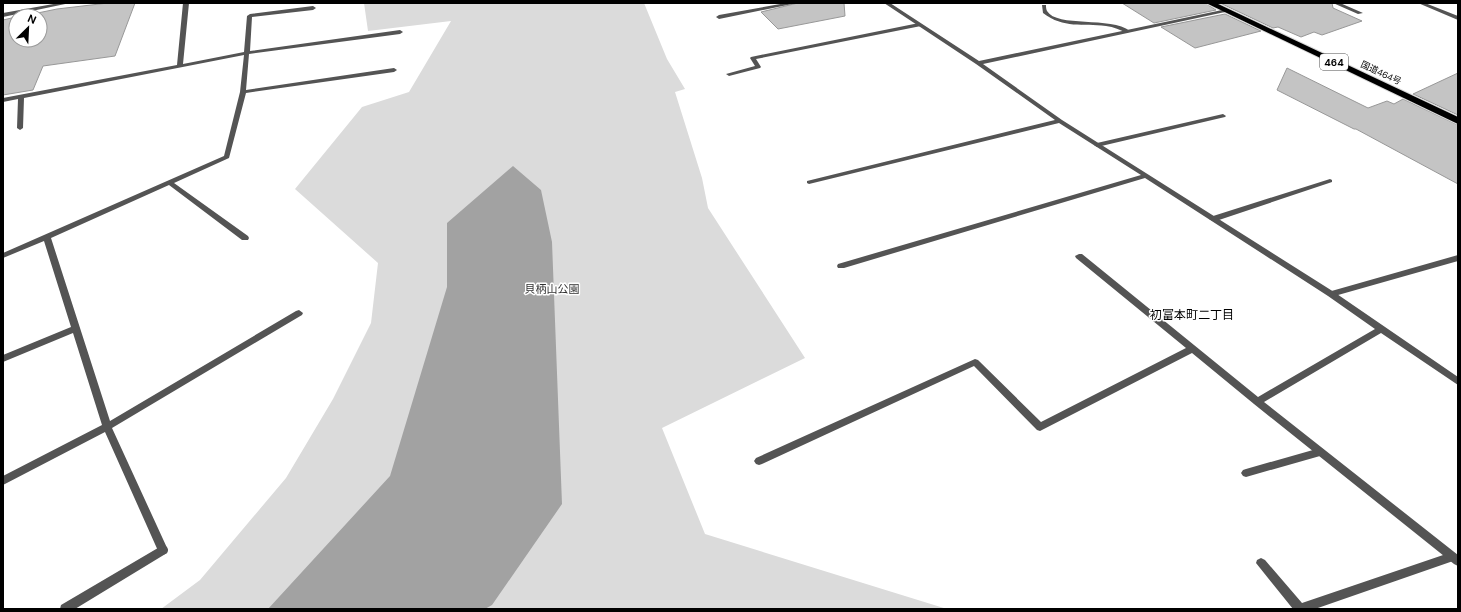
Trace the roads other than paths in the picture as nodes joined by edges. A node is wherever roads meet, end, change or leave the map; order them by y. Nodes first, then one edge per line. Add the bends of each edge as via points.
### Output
1 (67, 3) edge
2 (186, 3) edge
3 (794, 3) edge
4 (887, 3) edge
5 (1210, 3) edge
6 (1336, 3) edge
7 (1421, 3) edge
8 (1044, 6) dead end
9 (314, 8) dead end
10 (1225, 10) junction
11 (1360, 13) dead end
12 (3, 15) edge
13 (719, 17) dead end
14 (1458, 18) edge
15 (919, 25) junction
16 (1127, 31) junction
17 (400, 32) dead end
18 (246, 53) junction
19 (978, 63) junction
20 (180, 65) junction
21 (394, 70) dead end
22 (729, 74) dead end
23 (243, 92) junction
24 (21, 96) junction
25 (3, 100) edge
26 (1223, 116) dead end
27 (1060, 121) junction
28 (1458, 121) edge
29 (20, 128) dead end
30 (1097, 145) junction
31 (1146, 176) junction
32 (1330, 181) dead end
33 (169, 182) junction
34 (809, 182) dead end
35 (1213, 219) junction
36 (47, 237) junction
37 (245, 238) dead end
38 (3, 256) edge
39 (1078, 256) dead end
40 (1458, 258) edge
41 (840, 266) dead end
42 (1331, 294) junction
43 (299, 313) dead end
44 (75, 329) junction
45 (1381, 329) junction
46 (1192, 349) junction
47 (3, 360) edge
48 (1458, 382) edge
49 (1257, 402) junction
50 (107, 427) junction
51 (1320, 452) junction
52 (759, 461) dead end
53 (1246, 472) dead end
54 (3, 481) edge
55 (1455, 559) edge
56 (1261, 563) dead end
57 (65, 609) edge

1 - 12 street
2 - 20 street
3 - 13 street
4 - 15 street
5 - 10 highway, 国道464号 / 464
6 - 11 street
7 - 14 street
8 - 16 street via 1049,16 1061,21 1103,23
9 - 18 street via 250,16
10 - 16 street
10 - 28 highway, 国道464号 / 464
15 - 19 street
15 - 22 street via 753,58 758,67
16 - 19 street
17 - 18 street
18 - 20 street
18 - 23 street
19 - 27 street
20 - 24 street
21 - 23 street
23 - 33 street via 227,157
24 - 25 street
24 - 29 street
26 - 30 street
27 - 30 street
27 - 34 street
30 - 31 street
31 - 35 street
31 - 41 street
32 - 35 street
33 - 36 street
33 - 37 street
35 - 42 street
36 - 38 street
36 - 44 street
39 - 46 street
40 - 42 street
42 - 45 street
43 - 50 street
44 - 47 street
44 - 50 street
45 - 48 street
45 - 49 street
46 - 49 street
46 - 52 street via 1040,427 975,362
49 - 51 street
50 - 54 street
50 - 57 street via 163,550
51 - 53 street
51 - 55 street
55 - 56 street via 1300,609

